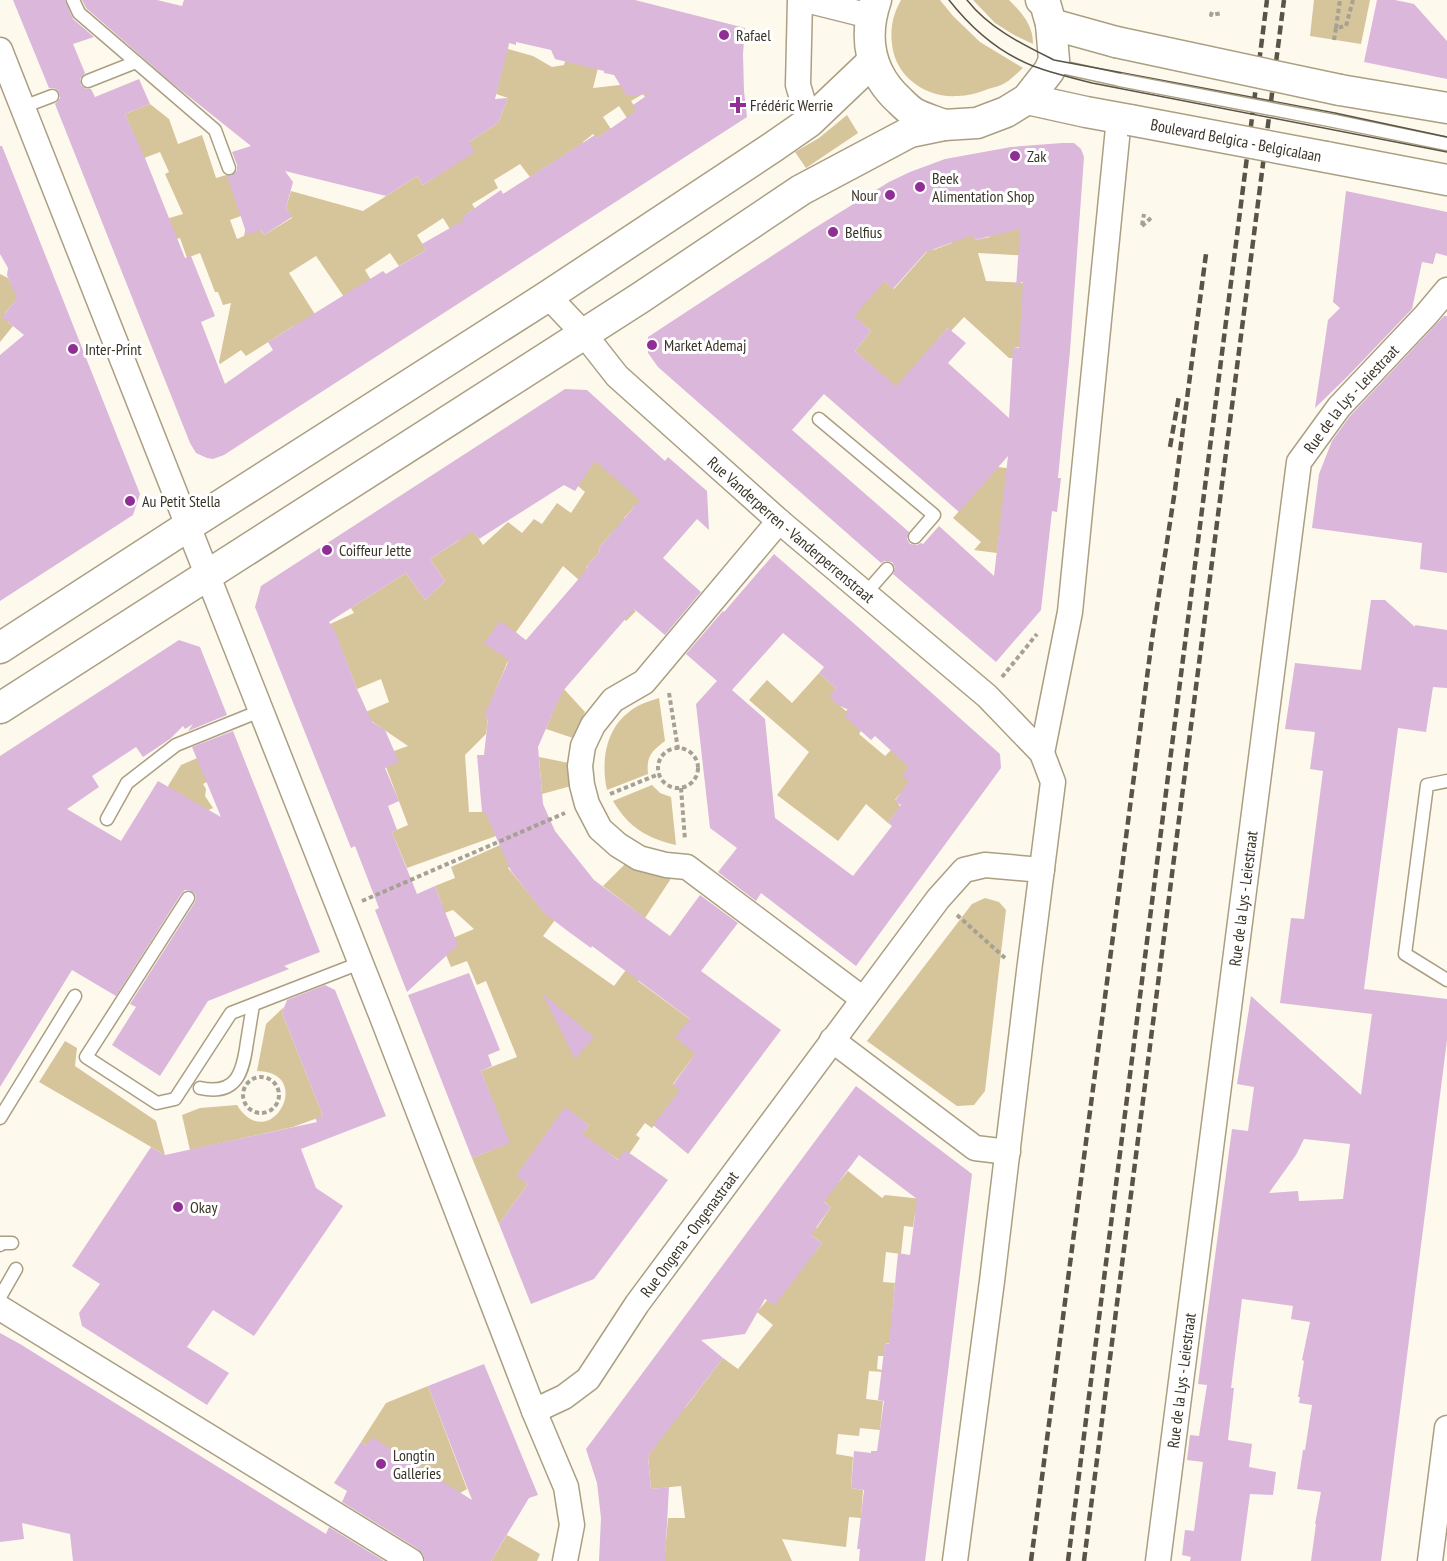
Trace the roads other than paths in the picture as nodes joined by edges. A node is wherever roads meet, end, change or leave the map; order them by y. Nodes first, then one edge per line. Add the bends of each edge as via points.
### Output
1 (73, 0) edge
2 (800, 0) edge
3 (806, 0) edge
4 (1045, 7) edge
5 (873, 8) edge
6 (0, 50) edge
7 (873, 61) junction
8 (136, 62) junction
9 (1052, 65) junction
10 (88, 81) dead end
11 (52, 96) dead end
12 (1027, 99) junction
13 (23, 107) junction
14 (1447, 108) edge
15 (1124, 119) junction
16 (809, 122) junction
17 (944, 125) junction
18 (1447, 144) edge
19 (229, 168) dead end
20 (1447, 180) edge
21 (1447, 290) edge
22 (548, 296) junction
23 (584, 334) junction
24 (819, 419) dead end
25 (779, 521) junction
26 (188, 526) junction
27 (915, 537) dead end
28 (887, 569) dead end
29 (207, 576) junction
30 (865, 594) junction
31 (0, 648) edge
32 (0, 708) edge
33 (260, 711) junction
34 (1042, 753) junction
35 (1447, 781) edge
36 (107, 819) dead end
37 (1042, 870) junction
38 (188, 898) dead end
39 (360, 963) junction
40 (1447, 980) edge
41 (75, 996) dead end
42 (863, 999) junction
43 (253, 1005) junction
44 (832, 1040) junction
45 (200, 1088) dead end
46 (0, 1118) edge
47 (1008, 1152) junction
48 (16, 1269) dead end
49 (0, 1297) edge
50 (0, 1308) edge
51 (534, 1411) junction
52 (1447, 1428) edge
53 (411, 1561) edge
54 (565, 1561) edge
55 (956, 1561) edge
56 (1158, 1561) edge
57 (1430, 1561) edge

1 - 8 lane via 79,13
2 - 16 street via 798,85
3 - 5 street
4 - 9 street
4 - 14 street, bridge via 1116,42 1340,90
5 - 7 street via 869,39
6 - 13 street
7 - 16 street
7 - 17 street via 888,90 913,113
8 - 10 lane
8 - 19 lane via 215,130
9 - 12 street
9 - 18 lane, bridge
11 - 13 lane
12 - 15 street, Boulevard Belgica - Belgicalaan
12 - 17 street via 977,123
13 - 26 street
15 - 20 street, Boulevard Belgica - Belgicalaan, bridge
15 - 34 street via 1070,612
16 - 22 street
17 - 23 street via 910,132 801,190
21 - 56 street, Rue de la Lys - Leiestraat via 1339,407 1299,462
22 - 23 street, Rue Vanderperren - Vanderperrenstraat
22 - 26 street
23 - 25 street, Rue Vanderperren - Vanderperrenstraat via 617,376
23 - 29 street
24 - 27 lane via 934,515
25 - 30 street, Rue Vanderperren - Vanderperrenstraat
25 - 42 street via 644,682 613,700 593,725 583,746 582,784 600,829 618,845 639,858 687,867
26 - 29 street
26 - 31 street
28 - 30 lane
29 - 32 street
29 - 33 street
30 - 34 street, Rue Vanderperren - Vanderperrenstraat via 987,696
33 - 36 lane via 176,745 126,783
33 - 39 street
34 - 37 street via 1053,782
35 - 40 lane via 1427,785 1405,954
37 - 42 street, Rue Ongena - Ongenastraat via 986,865 964,870
37 - 47 street
38 - 43 lane via 86,1057 157,1103 176,1099 231,1013
39 - 43 lane
39 - 51 street
41 - 46 lane
42 - 44 street, Rue Ongena - Ongenastraat
43 - 45 lane via 238,1077 221,1089
44 - 47 street via 975,1148
44 - 51 street, Rue Ongena - Ongenastraat via 637,1304 588,1379 564,1397
47 - 55 street
48 - 49 lane
50 - 53 street
51 - 54 street via 566,1487 572,1525
52 - 57 street

